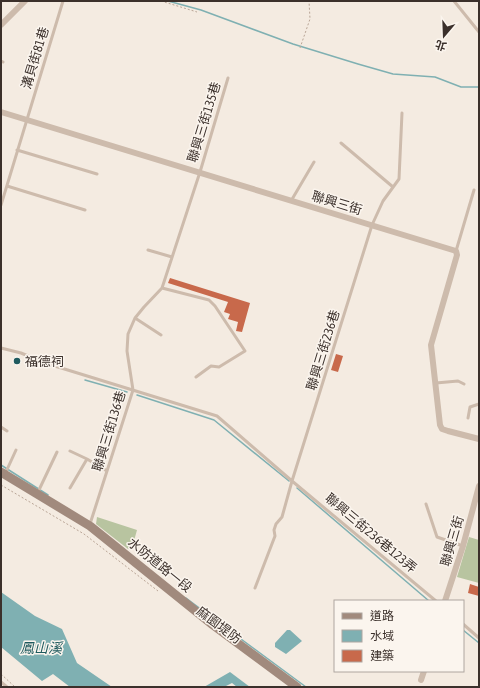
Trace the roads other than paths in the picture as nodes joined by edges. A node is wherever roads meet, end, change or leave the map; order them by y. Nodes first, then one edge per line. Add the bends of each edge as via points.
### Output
1 (25, 1) edge
2 (63, 1) edge
3 (454, 1) edge
4 (1, 25) edge
5 (479, 32) edge
6 (228, 78) dead end
7 (1, 112) edge
8 (402, 113) dead end
9 (26, 120) junction
10 (341, 143) dead end
11 (18, 150) junction
12 (314, 162) dead end
13 (200, 172) junction
14 (98, 174) dead end
15 (7, 186) junction
16 (393, 187) junction
17 (474, 190) dead end
18 (291, 201) junction
19 (1, 205) edge
20 (85, 210) dead end
21 (372, 225) junction
22 (148, 250) dead end
23 (456, 251) junction
24 (172, 257) junction
25 (162, 288) junction
26 (135, 318) junction
27 (161, 335) dead end
28 (1, 348) edge
29 (196, 376) dead end
30 (436, 383) junction
31 (464, 384) dead end
32 (133, 390) junction
33 (479, 404) edge
34 (468, 418) dead end
35 (1, 427) edge
36 (7, 430) dead end
37 (479, 439) edge
38 (16, 450) dead end
39 (70, 451) dead end
40 (57, 452) dead end
41 (87, 459) junction
42 (5, 471) edge
43 (107, 471) junction
44 (292, 481) junction
45 (479, 486) edge
46 (70, 488) dead end
47 (39, 491) junction
48 (426, 504) dead end
49 (90, 526) junction
50 (463, 546) junction
51 (255, 588) dead end
52 (435, 600) edge
53 (445, 600) edge
54 (464, 625) edge
55 (479, 638) edge
56 (424, 672) edge
57 (421, 680) dead end
58 (1, 682) edge
59 (7, 687) edge
60 (297, 687) edge

1 - 4 street
2 - 9 lane, 溝貝街81巷
3 - 5 lane
6 - 13 lane, 聯興三街135巷
7 - 9 street, 聯興三街
8 - 16 lane, 聯興三街236巷 via 399,179
9 - 11 lane, 溝貝街81巷
9 - 13 street, 聯興三街
10 - 16 lane
11 - 14 lane
11 - 15 lane, 溝貝街81巷
12 - 18 lane
13 - 18 street, 聯興三街
13 - 24 lane, 聯興三街136巷
15 - 19 lane, 溝貝街81巷
15 - 20 lane
16 - 21 lane, 聯興三街236巷
17 - 23 lane
18 - 21 street, 聯興三街
21 - 23 street, 聯興三街
21 - 44 lane, 聯興三街236巷
22 - 24 lane
23 - 30 street via 457,255 430,345
24 - 25 lane, 聯興三街136巷
25 - 26 lane, 聯興三街136巷
25 - 29 lane via 209,300 245,351 219,367 211,366
26 - 27 lane
26 - 32 lane, 聯興三街136巷 via 128,334 127,351
28 - 32 lane
30 - 31 lane via 458,381
30 - 37 street via 442,429
32 - 43 lane, 聯興三街136巷
32 - 44 lane via 218,416
33 - 34 lane via 470,407
35 - 36 lane
38 - 42 lane
39 - 41 lane
40 - 47 lane
41 - 43 lane
41 - 46 lane
42 - 47 street, 水防道路一段
43 - 49 lane, 聯興三街136巷
44 - 51 lane, 聯興三街236巷 via 282,517 276,524 275,536
44 - 52 lane, 聯興三街236巷123弄
45 - 50 street, 聯興三街
47 - 49 street, 水防道路一段
48 - 50 lane via 437,537
49 - 60 street, 水防道路一段 via 213,625
50 - 53 street, 聯興三街
54 - 55 lane
56 - 57 street
58 - 59 lane

